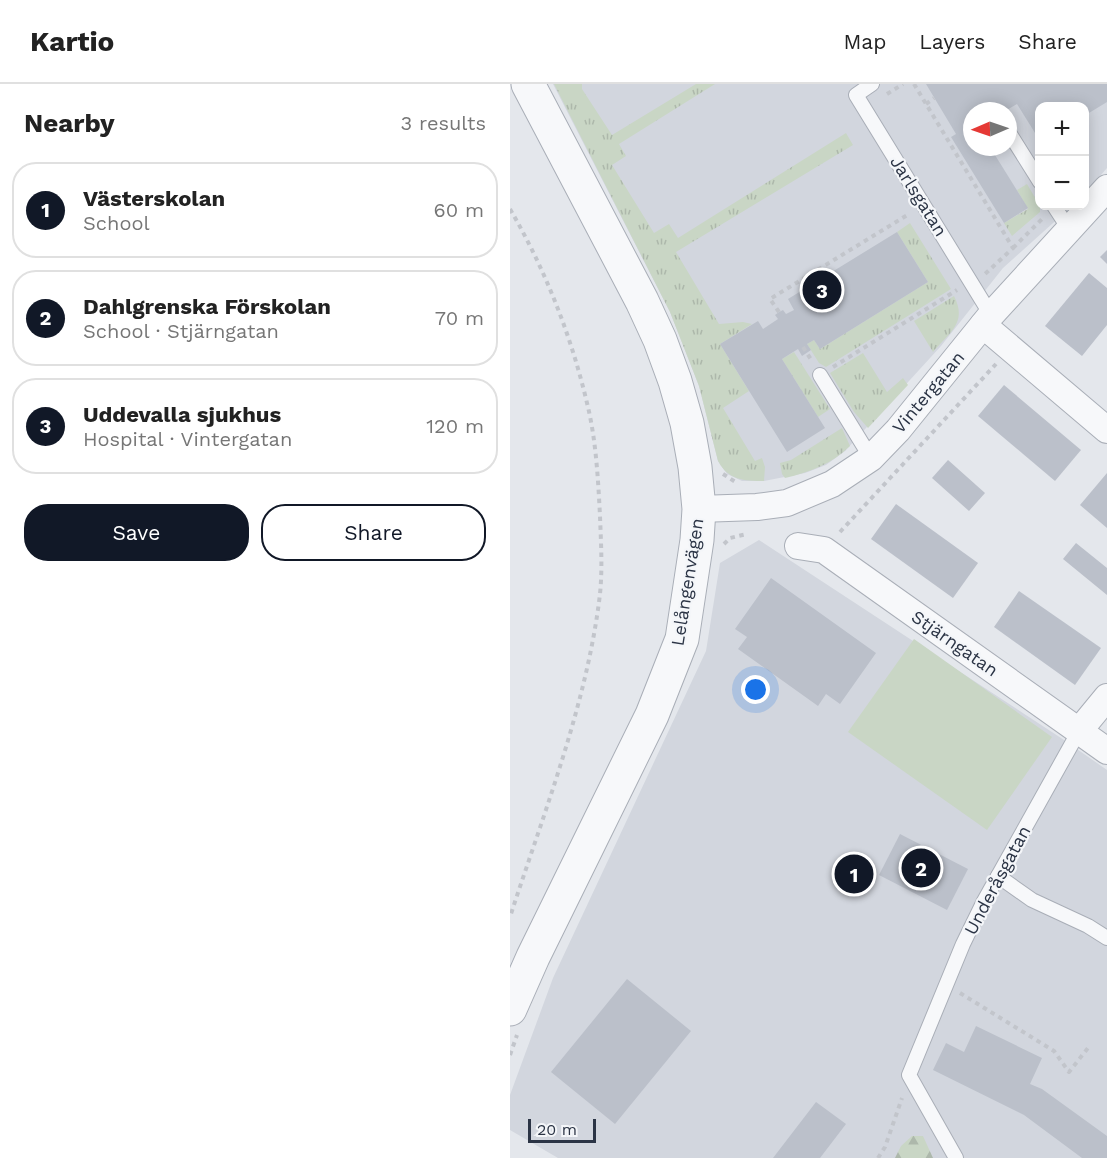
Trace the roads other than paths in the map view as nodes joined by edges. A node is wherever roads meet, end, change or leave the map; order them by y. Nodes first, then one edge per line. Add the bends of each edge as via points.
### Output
1 (528, 84) edge
2 (872, 84) edge
3 (1017, 145) edge
4 (1035, 174) edge
5 (1107, 188) edge
6 (1060, 214) edge
7 (987, 320) junction
8 (820, 375) road end
9 (1107, 430) edge
10 (871, 458) junction
11 (699, 509) junction
12 (798, 546) dead end
13 (1107, 697) edge
14 (1079, 731) junction
15 (1107, 751) edge
16 (998, 876) junction
17 (1107, 938) edge
18 (510, 1009) edge
19 (956, 1158) edge

1 - 11 street, Lelångenvägen via 660,340 687,423
2 - 7 lane, Jarlsgatan via 856,95 971,282
3 - 4 lane
5 - 6 street, Vintergatan
6 - 7 street, Vintergatan
7 - 9 street, Jarlsgatan
7 - 10 street, Vintergatan
8 - 10 lane
10 - 11 street, Vintergatan via 832,484 787,503
11 - 18 street, Lelångenvägen via 682,639 652,715
12 - 14 street, Stjärngatan via 824,550
13 - 14 street, Underåsgatan
14 - 15 street, Stjärngatan
14 - 16 lane, Underåsgatan
16 - 17 lane via 1032,900
16 - 19 lane, Underåsgatan via 963,944 909,1075

